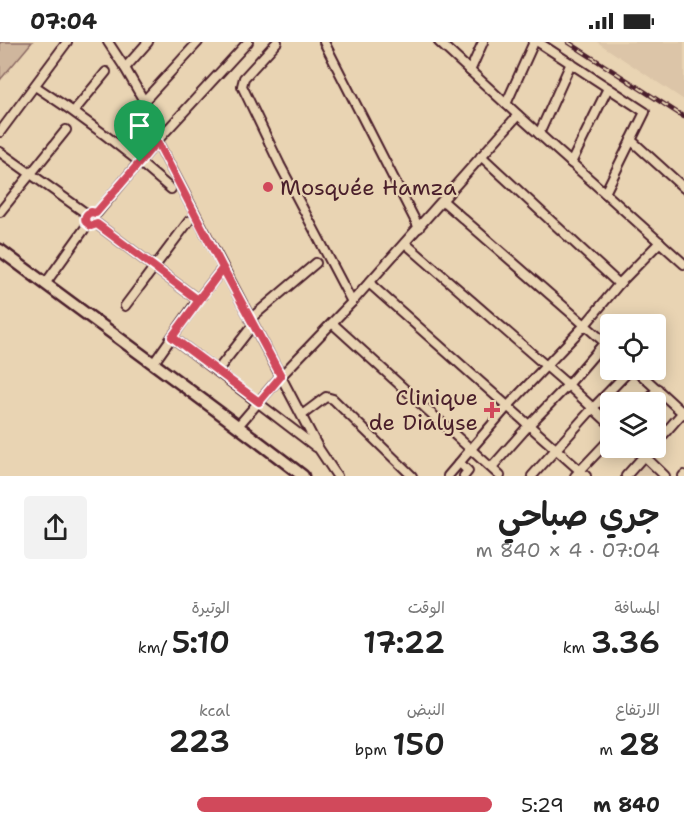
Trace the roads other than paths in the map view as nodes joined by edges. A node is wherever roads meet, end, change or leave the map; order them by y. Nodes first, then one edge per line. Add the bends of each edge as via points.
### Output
1 (67, 42) edge
2 (108, 42) edge
3 (148, 42) edge
4 (198, 42) edge
5 (248, 42) edge
6 (277, 42) edge
7 (324, 42) edge
8 (439, 42) edge
9 (483, 42) edge
10 (534, 42) edge
11 (538, 42) edge
12 (571, 63) junction
13 (125, 68) junction
14 (470, 71) junction
15 (106, 72) dead end
16 (35, 86) junction
17 (608, 88) junction
18 (144, 101) junction
19 (506, 104) junction
20 (74, 111) junction
21 (518, 115) junction
22 (130, 117) dead end
23 (66, 130) dead end
24 (0, 132) edge
25 (539, 134) junction
26 (631, 140) junction
27 (157, 141) junction
28 (0, 152) edge
29 (481, 156) junction
30 (140, 162) junction
31 (571, 163) junction
32 (32, 174) junction
33 (684, 188) edge
34 (171, 189) dead end
35 (605, 193) junction
36 (443, 201) junction
37 (0, 212) edge
38 (96, 213) junction
39 (87, 214) junction
40 (189, 221) dead end
41 (88, 224) junction
42 (97, 224) junction
43 (419, 228) junction
44 (660, 242) junction
45 (405, 243) junction
46 (0, 250) edge
47 (682, 259) edge
48 (316, 263) dead end
49 (155, 268) junction
50 (223, 268) junction
51 (45, 284) junction
52 (369, 284) junction
53 (619, 284) junction
54 (198, 300) junction
55 (352, 302) junction
56 (125, 306) dead end
57 (251, 322) junction
58 (332, 323) junction
59 (585, 325) junction
60 (172, 337) junction
61 (600, 338) edge
62 (600, 353) edge
63 (153, 364) junction
64 (547, 367) junction
65 (217, 371) junction
66 (281, 376) junction
67 (622, 380) edge
68 (647, 380) edge
69 (568, 385) junction
70 (658, 389) junction
71 (655, 392) edge
72 (259, 402) junction
73 (507, 408) junction
74 (593, 408) junction
75 (684, 412) edge
76 (302, 415) junction
77 (600, 415) edge
78 (529, 425) junction
79 (238, 426) junction
80 (666, 432) edge
81 (319, 449) junction
82 (556, 449) junction
83 (470, 450) junction
84 (600, 451) edge
85 (641, 458) edge
86 (647, 458) edge
87 (460, 463) junction
88 (492, 467) junction
89 (580, 474) edge
90 (303, 476) edge
91 (336, 476) edge
92 (412, 476) edge
93 (448, 476) edge
94 (464, 476) edge
95 (500, 476) edge
96 (532, 476) edge
97 (626, 476) edge
98 (665, 476) edge

1 - 16 street
2 - 13 street
3 - 13 street
4 - 18 street
5 - 27 street
6 - 55 street via 244,78 242,86
7 - 43 street
8 - 14 street
9 - 14 street
10 - 19 street
11 - 12 street
12 - 17 street
12 - 25 street
13 - 18 street
14 - 19 street
15 - 20 street
16 - 20 street
16 - 24 street
17 - 26 street via 645,112
17 - 31 street
18 - 27 street
19 - 21 street
20 - 30 street
21 - 25 street
21 - 29 street
22 - 27 street
23 - 32 street
25 - 31 street
26 - 33 street
26 - 35 street
27 - 30 street
27 - 50 street
28 - 32 street
29 - 36 street
29 - 53 street
30 - 34 street
30 - 38 street
31 - 35 street
32 - 37 street
32 - 39 street
35 - 44 street
36 - 43 street
36 - 59 street
38 - 39 street
38 - 42 street
39 - 41 street
40 - 49 street
41 - 42 street
41 - 51 street
42 - 49 street
43 - 45 street
44 - 47 street
44 - 53 street
45 - 52 street
45 - 64 street
46 - 51 street
48 - 57 street
49 - 54 street
49 - 56 street
50 - 54 street
50 - 57 street
51 - 63 street
52 - 55 street
52 - 73 street
53 - 59 street
54 - 60 street
55 - 58 street
57 - 65 street
57 - 66 street
58 - 66 street
58 - 83 street
59 - 61 street
59 - 64 street
60 - 63 street
60 - 65 street
62 - 69 street
63 - 79 street
64 - 69 street
64 - 73 street
65 - 72 street
66 - 72 street
66 - 76 street
67 - 74 street
68 - 70 street
69 - 74 street
69 - 78 street
70 - 71 street
70 - 75 street
72 - 79 street
72 - 81 street
73 - 78 street
73 - 83 street
74 - 77 street
74 - 82 street
75 - 80 street
76 - 81 street
76 - 92 street via 326,397 333,399
78 - 82 street
78 - 88 street
79 - 90 street
81 - 91 street
82 - 89 street
82 - 96 street
83 - 87 street
83 - 88 street
84 - 89 street
85 - 97 street
86 - 98 street
87 - 93 street
87 - 94 street via 468,471
88 - 95 street

